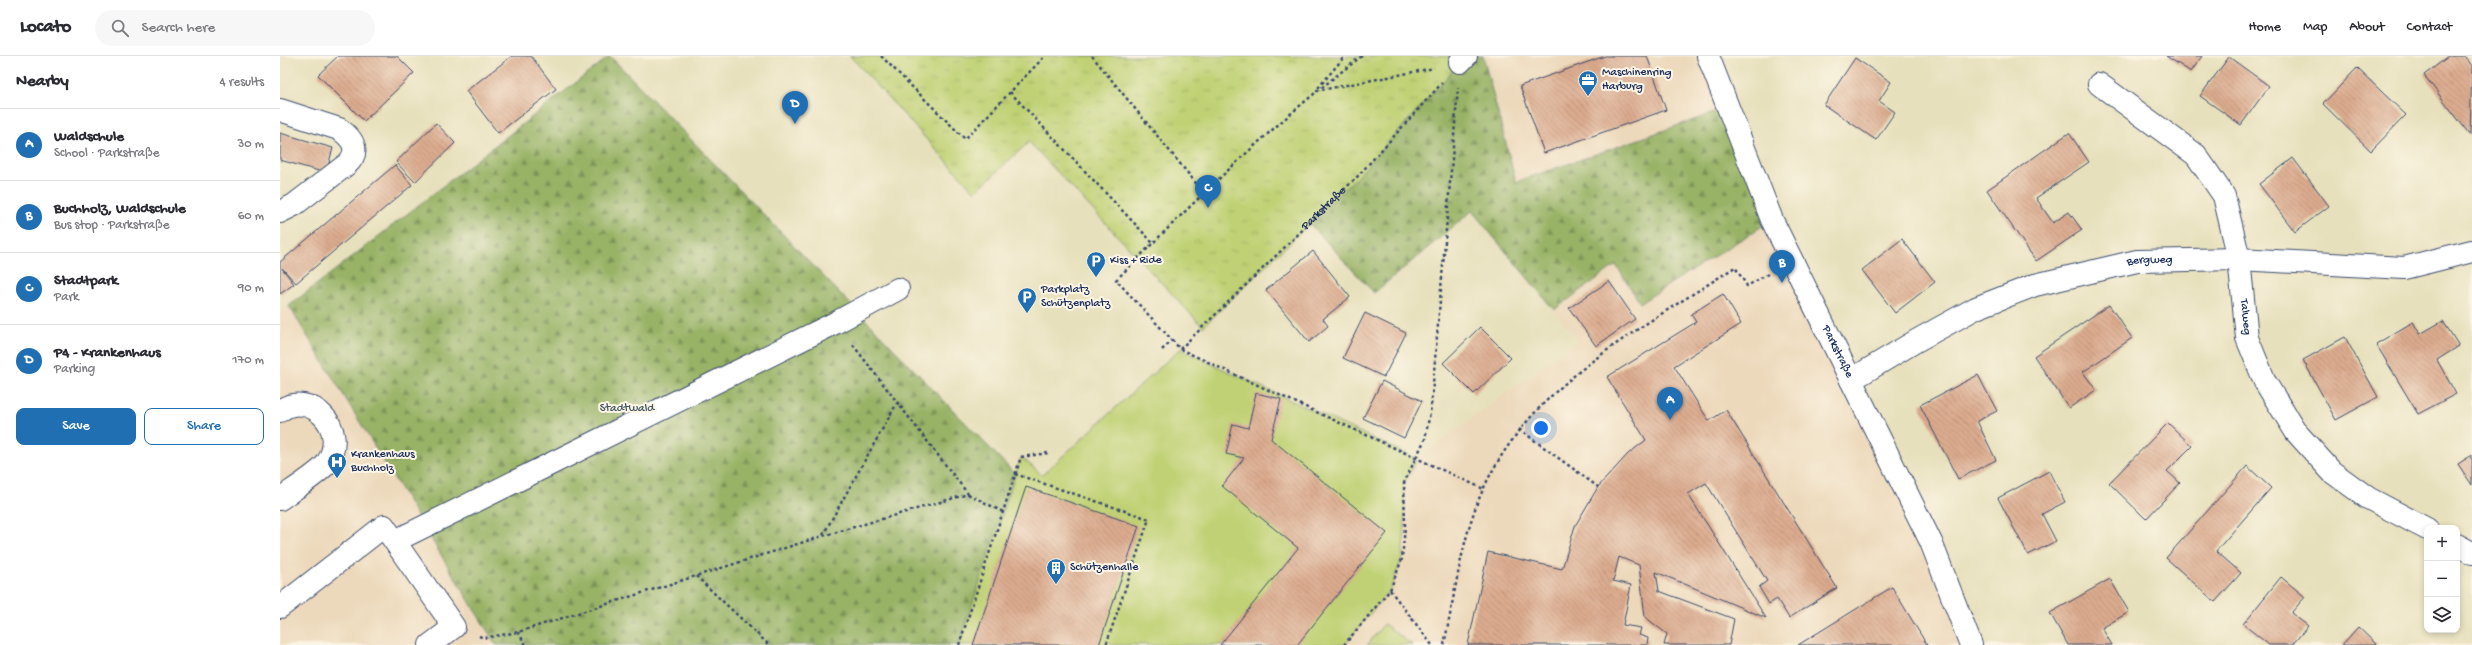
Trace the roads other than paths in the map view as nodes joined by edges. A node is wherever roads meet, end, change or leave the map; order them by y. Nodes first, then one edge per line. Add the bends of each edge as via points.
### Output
1 (1708, 56) edge
2 (2099, 84) dead end
3 (280, 110) edge
4 (280, 212) edge
5 (2472, 251) edge
6 (2239, 259) junction
7 (898, 289) dead end
8 (1851, 380) junction
9 (280, 411) edge
10 (280, 499) edge
11 (2424, 527) edge
12 (395, 541) junction
13 (2460, 547) edge
14 (2472, 553) edge
15 (280, 607) edge
16 (430, 645) edge
17 (1971, 645) edge

1 - 8 street, Parkstraße via 1772,220
2 - 6 street, Talweg via 2196,155 2224,196
3 - 4 street via 339,129 346,134 356,152 354,158 346,165 294,205
5 - 6 street, Bergweg via 2404,268
6 - 8 street, Bergweg via 2137,261 2035,285 1976,308
6 - 11 street, Talweg via 2247,338 2265,382 2296,432 2332,472 2368,498
7 - 12 street via 835,323
8 - 17 street, Parkstraße via 1931,542
9 - 10 street via 302,405 320,412 332,428 334,447 326,464
12 - 15 street via 384,526
12 - 16 street via 454,627
13 - 14 street

